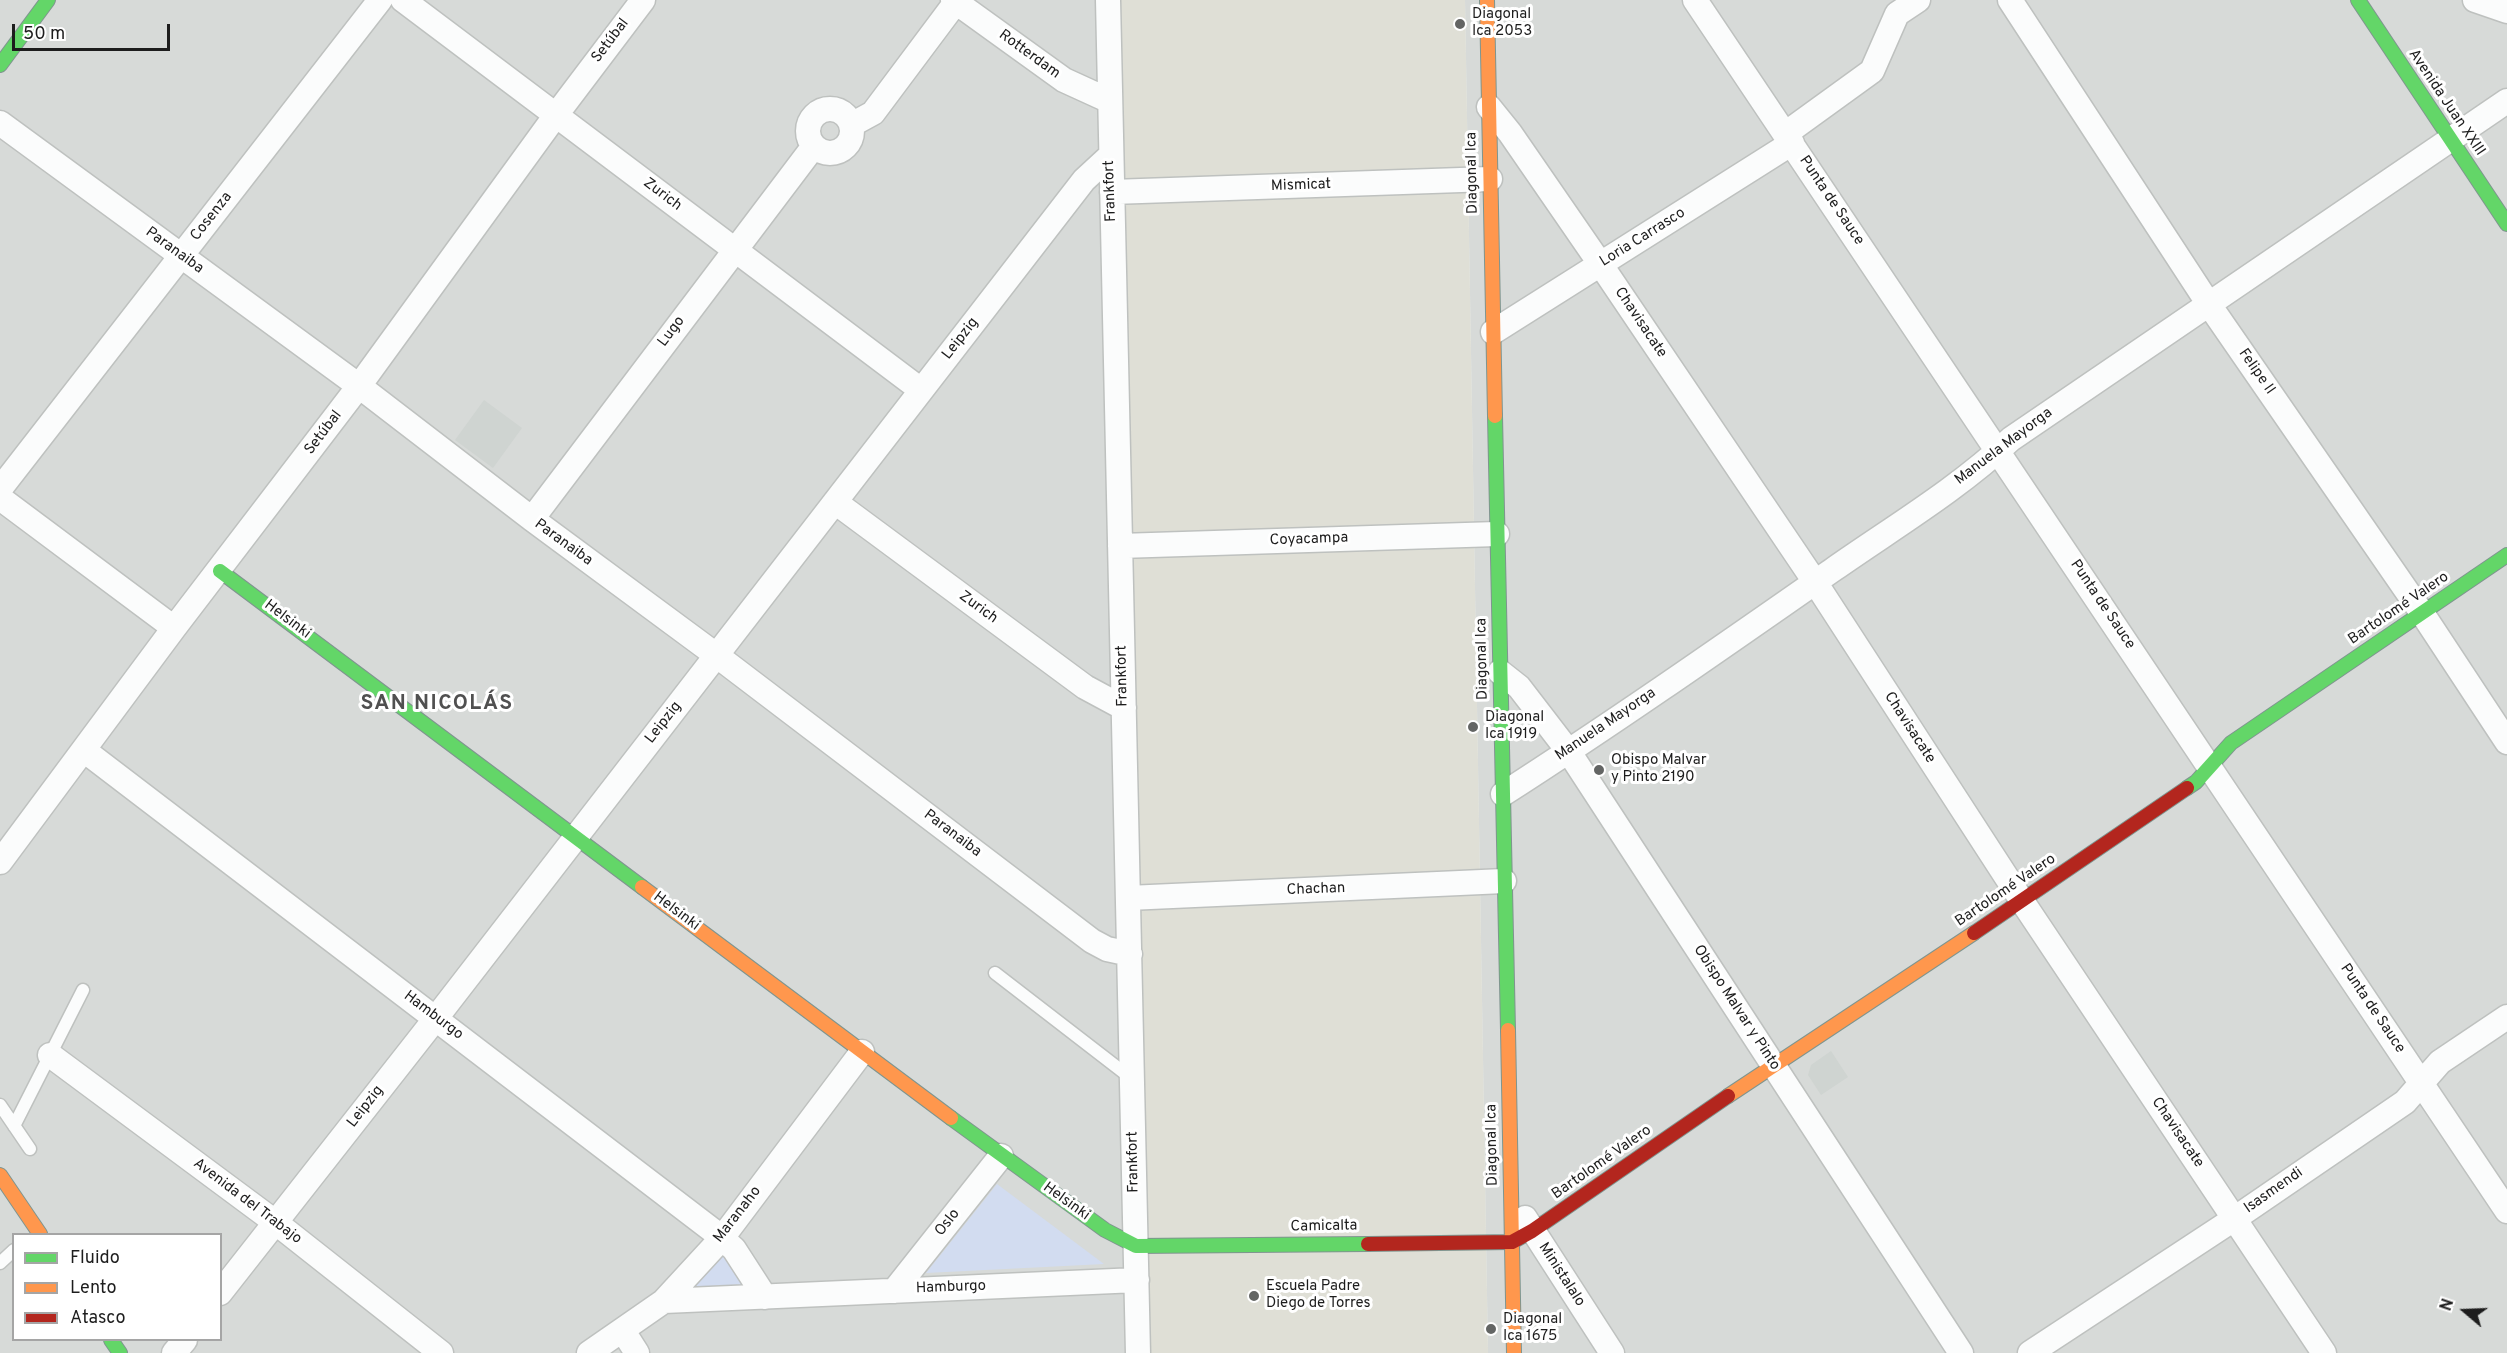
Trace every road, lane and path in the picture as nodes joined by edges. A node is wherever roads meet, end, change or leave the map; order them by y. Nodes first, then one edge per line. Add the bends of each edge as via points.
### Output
1 (48, 0) edge
2 (380, 0) edge
3 (403, 0) edge
4 (643, 0) edge
5 (1108, 0) edge
6 (1486, 0) edge
7 (1695, 0) edge
8 (1918, 0) edge
9 (2010, 0) edge
10 (2358, 0) edge
11 (2475, 0) edge
12 (955, 1) edge
13 (2507, 10) edge
14 (0, 65) edge
15 (1110, 101) junction
16 (2507, 101) edge
17 (1489, 107) junction
18 (556, 115) junction
19 (0, 123) edge
20 (851, 125) junction
21 (2450, 138) junction
22 (1789, 139) junction
23 (814, 146) junction
24 (1110, 156) junction
25 (1490, 179) junction
26 (1112, 192) junction
27 (2507, 224) edge
28 (735, 250) junction
29 (182, 256) junction
30 (1601, 265) junction
31 (2208, 303) junction
32 (1493, 333) junction
33 (359, 386) junction
34 (921, 390) junction
35 (1999, 451) junction
36 (0, 489) edge
37 (0, 498) edge
38 (835, 502) junction
39 (532, 519) junction
40 (1497, 534) junction
41 (1120, 546) junction
42 (2507, 555) edge
43 (220, 570) junction
44 (1815, 582) junction
45 (2422, 613) junction
46 (174, 628) junction
47 (716, 655) junction
48 (1500, 672) junction
49 (1124, 708) junction
50 (2507, 742) edge
51 (85, 751) junction
52 (1569, 752) junction
53 (2209, 766) junction
54 (1503, 794) junction
55 (576, 837) junction
56 (0, 862) edge
57 (1504, 881) junction
58 (1128, 898) junction
59 (2022, 901) junction
60 (1130, 954) junction
61 (995, 973) dead end
62 (83, 990) dead end
63 (2507, 1017) edge
64 (436, 1018) junction
65 (862, 1052) junction
66 (50, 1055) junction
67 (1773, 1065) junction
68 (1132, 1078) junction
69 (2421, 1083) junction
70 (0, 1105) edge
71 (14, 1126) junction
72 (30, 1149) dead end
73 (1001, 1156) junction
74 (0, 1175) edge
75 (1511, 1196) joint
76 (2507, 1211) edge
77 (2234, 1219) junction
78 (275, 1222) junction
79 (34, 1232) edge
80 (1522, 1236) junction
81 (722, 1238) junction
82 (1136, 1246) junction
83 (12, 1252) edge
84 (0, 1263) edge
85 (1137, 1280) junction
86 (222, 1290) edge
87 (894, 1291) junction
88 (765, 1298) junction
89 (664, 1300) junction
90 (623, 1331) junction
91 (184, 1341) edge
92 (174, 1353) edge
93 (441, 1353) edge
94 (589, 1353) edge
95 (638, 1353) edge
96 (1138, 1353) edge
97 (1514, 1353) edge
98 (1612, 1353) edge
99 (1961, 1353) edge
100 (2030, 1353) edge
101 (2324, 1353) edge

1 - 14 street
2 - 29 street, Cosenza
3 - 18 street, Zurich
4 - 18 street, Setúbal
5 - 15 street, Frankfort
6 - 17 street, Diagonal Ica
7 - 22 street, Punta de Sauce
8 - 22 street, Loria Carrasco via 1897,14 1872,71
9 - 31 street, Felipe II
10 - 21 street, Avenida Juan XXIII
11 - 13 street
12 - 15 street, Rotterdam via 1064,80
12 - 20 street via 873,113
15 - 24 street, Frankfort
16 - 21 street, Manuela Mayorga
17 - 25 street, Diagonal Ica
17 - 30 street, Chavisacate
18 - 28 street, Zurich
18 - 33 street, Setúbal
19 - 29 street, Paranaiba
20 - 23 street via 850,140 841,150 826,153
20 - 23 street via 837,110 816,114 809,126
21 - 27 street, Avenida Juan XXIII
21 - 31 street, Manuela Mayorga
22 - 30 street, Loria Carrasco
22 - 35 street, Punta de Sauce
23 - 28 street, Lugo
24 - 26 street, Frankfort
24 - 34 street, Leipzig via 1084,180
25 - 26 street, Mismicat
25 - 32 street, Diagonal Ica
26 - 41 street, Frankfort
28 - 34 street, Zurich
28 - 39 street, Lugo
29 - 33 street, Paranaiba
29 - 36 street, Cosenza
30 - 32 street, Loria Carrasco
30 - 44 street, Chavisacate
31 - 35 street, Manuela Mayorga
31 - 45 street, Felipe II
32 - 40 street, Diagonal Ica
33 - 39 street, Paranaiba
33 - 43 street, Setúbal
34 - 38 street, Leipzig
35 - 44 street, Manuela Mayorga
35 - 53 street, Punta de Sauce
37 - 46 street
38 - 47 street, Leipzig
38 - 49 street, Zurich via 1084,687
39 - 47 street, Paranaiba
40 - 41 street, Coyacampa
40 - 48 street, Diagonal Ica
41 - 49 street, Frankfort
42 - 45 street, Bartolomé Valero
43 - 46 street, Setúbal
43 - 55 street, Helsinki
44 - 52 street, Manuela Mayorga
44 - 59 street, Chavisacate
45 - 50 street, Felipe II
45 - 53 street, Bartolomé Valero via 2231,742
46 - 51 street, Setúbal
47 - 55 street, Leipzig
47 - 60 street, Paranaiba via 1092,941
48 - 52 street, Obispo Malvar y Pinto via 1519,687
48 - 54 street, Diagonal Ica
49 - 58 street, Frankfort
51 - 56 street, Setúbal
51 - 64 street, Hamburgo
52 - 54 street, Manuela Mayorga
52 - 67 street, Obispo Malvar y Pinto
53 - 59 street, Bartolomé Valero via 2196,782
53 - 69 street, Punta de Sauce
54 - 57 street, Diagonal Ica
55 - 64 street, Leipzig
55 - 65 street, Helsinki
57 - 58 street, Chachan
57 - 75 street, Diagonal Ica
58 - 60 street, Frankfort
59 - 67 street, Bartolomé Valero
59 - 77 street, Chavisacate
60 - 68 street, Frankfort
61 - 68 lane
62 - 66 lane
63 - 69 street, Isasmendi via 2440,1062
64 - 78 street, Leipzig
64 - 81 street, Hamburgo
65 - 73 street, Helsinki
65 - 81 street, Maranaho
66 - 71 lane
66 - 78 street, Avenida del Trabajo
67 - 80 street, Bartolomé Valero
67 - 99 street, Obispo Malvar y Pinto
68 - 82 street, Frankfort
69 - 76 street, Punta de Sauce
69 - 77 street, Isasmendi via 2405,1101
70 - 71 lane
71 - 72 lane
73 - 82 street, Helsinki via 1105,1230
73 - 87 street, Oslo
74 - 79 street
75 - 80 street, Ministalalo
77 - 100 street, Isasmendi
77 - 101 street, Chavisacate
78 - 86 street, Leipzig
78 - 93 street, Avenida del Trabajo
80 - 82 street, Camicalta
80 - 97 street
80 - 98 street, Ministalalo
81 - 88 street, Hamburgo via 734,1249
81 - 89 street, Maranaho
82 - 85 street, Frankfort
83 - 84 lane
85 - 87 street, Hamburgo
85 - 96 street, Frankfort
87 - 88 street, Hamburgo
88 - 89 street, Hamburgo
89 - 90 street, Maranaho
90 - 94 street, Maranaho
90 - 95 street
91 - 92 street

